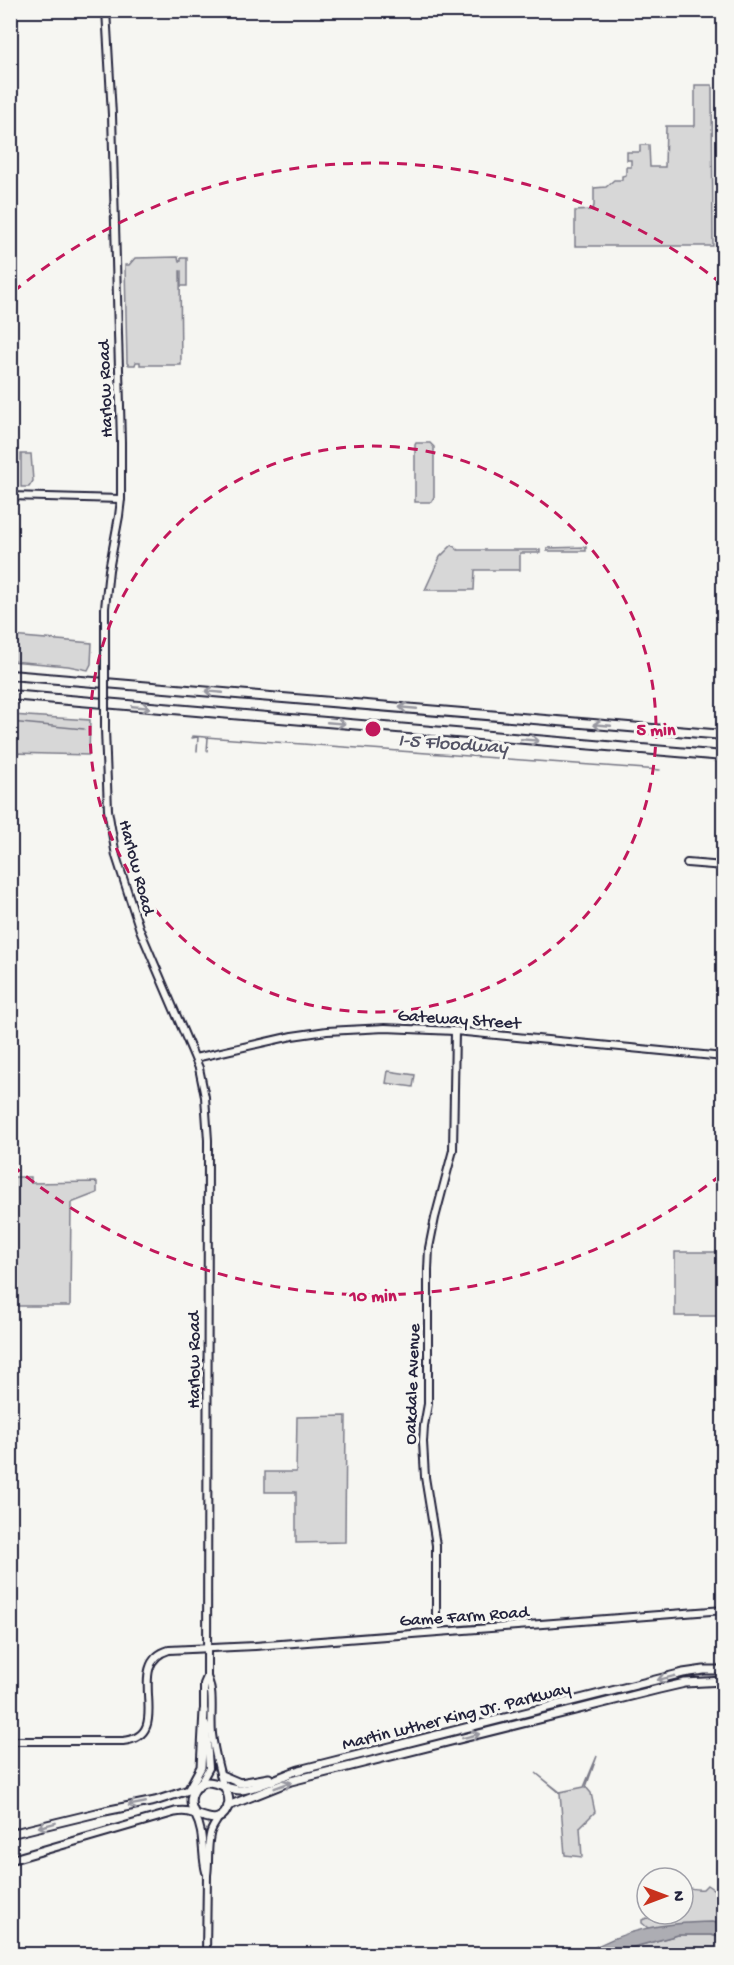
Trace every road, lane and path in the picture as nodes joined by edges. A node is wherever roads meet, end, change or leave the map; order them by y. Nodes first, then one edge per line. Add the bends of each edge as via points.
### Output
1 (106, 10) edge
2 (10, 496) edge
3 (121, 499) junction
4 (10, 675) edge
5 (10, 697) edge
6 (723, 735) edge
7 (723, 756) edge
8 (687, 863) dead end
9 (723, 866) edge
10 (455, 1031) junction
11 (723, 1057) edge
12 (195, 1058) junction
13 (723, 1611) edge
14 (436, 1632) junction
15 (207, 1648) junction
16 (723, 1670) edge
17 (207, 1677) junction
18 (723, 1681) edge
19 (204, 1711) junction
20 (10, 1741) edge
21 (221, 1775) junction
22 (281, 1776) junction
23 (198, 1786) junction
24 (224, 1786) junction
25 (188, 1790) junction
26 (228, 1806) junction
27 (195, 1814) junction
28 (219, 1817) junction
29 (10, 1834) edge
30 (10, 1860) edge
31 (207, 1875) junction
32 (206, 1954) edge

1 - 3 main road, Harlow Road
2 - 3 main road
3 - 12 main road, Harlow Road, bridge via 106,598 108,810 118,865 140,930
6 -> 4 highway
5 -> 7 highway
8 - 9 main road
10 - 11 main road, Gateway Street
10 - 12 main road, Gateway Street via 327,1031 267,1040
10 - 14 main road, Oakdale Avenue via 453,1150 435,1218 428,1270 428,1404 423,1442 436,1545
12 - 15 main road, Harlow Road via 205,1097 208,1140
13 - 14 main road, Game Farm Road
14 - 15 main road, Game Farm Road
15 - 17 main road, Harlow Road
15 - 20 main road, Game Farm Road via 169,1650 151,1662 147,1729 134,1740
16 -> 22 main road, Martin Luther King Jr. Parkway via 683,1673
17 - 19 main road
17 - 21 main road via 214,1752
26 -> 18 main road, Martin Luther King Jr. Parkway via 291,1782 384,1757 685,1683
19 - 23 main road via 209,1768
19 - 25 main road via 201,1767
21 - 22 main road via 240,1783
21 - 24 main road
22 - 24 main road, Martin Luther King Jr. Parkway via 240,1790
23 - 24 main road, Martin Luther King Jr. Parkway via 211,1782
23 - 25 main road, Martin Luther King Jr. Parkway
23 - 27 main road via 191,1801
24 - 26 main road
25 -> 29 main road, Martin Luther King Jr. Parkway
26 - 28 main road
27 - 28 main road via 206,1819
27 - 30 main road via 175,1812
27 - 31 main road
28 - 31 main road via 210,1834
31 - 32 main road

